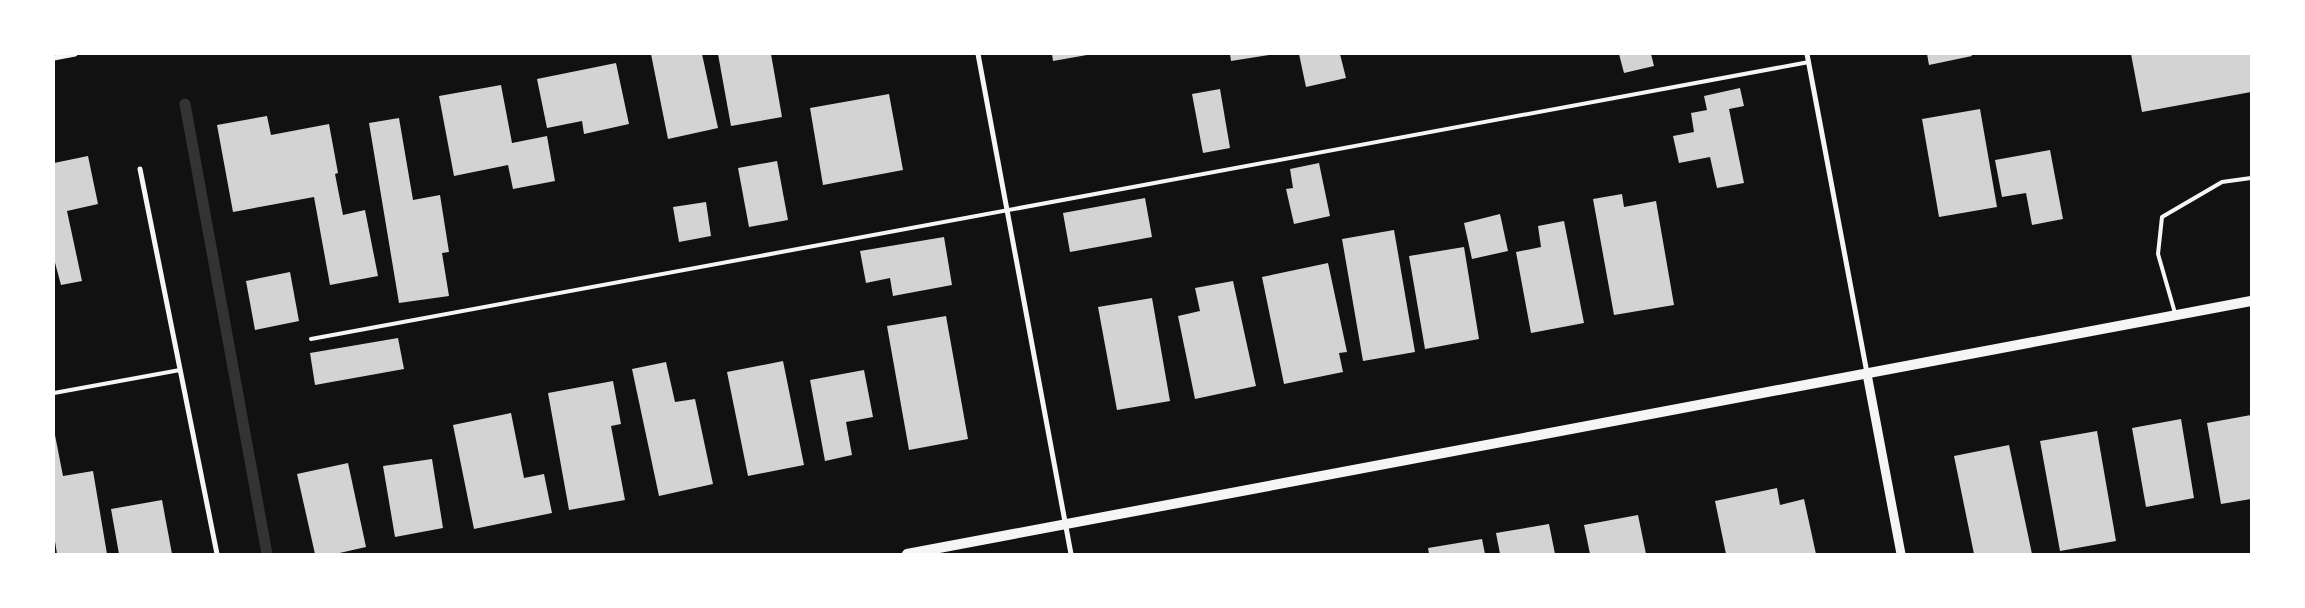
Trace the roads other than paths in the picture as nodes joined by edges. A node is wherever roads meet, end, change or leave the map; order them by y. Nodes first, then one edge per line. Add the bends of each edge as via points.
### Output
1 (75, 54) edge
2 (978, 54) edge
3 (1807, 54) edge
4 (54, 58) edge
5 (1808, 62) junction
6 (140, 169) dead end
7 (2251, 178) edge
8 (1007, 209) junction
9 (2251, 301) edge
10 (2176, 315) junction
11 (311, 339) dead end
12 (180, 370) junction
13 (1867, 374) junction
14 (54, 393) edge
15 (1066, 525) junction
16 (216, 554) edge
17 (906, 554) edge
18 (1071, 554) edge
19 (1901, 554) edge

1 - 4 street
2 - 8 street
3 - 5 street
5 - 8 lane
5 - 13 street
6 - 12 street
7 - 10 lane via 2222,182 2162,217 2158,254
8 - 11 lane
8 - 15 street
9 - 10 main road
10 - 13 main road
12 - 14 lane
12 - 16 street
13 - 15 main road
13 - 19 street
15 - 17 main road
15 - 18 street

